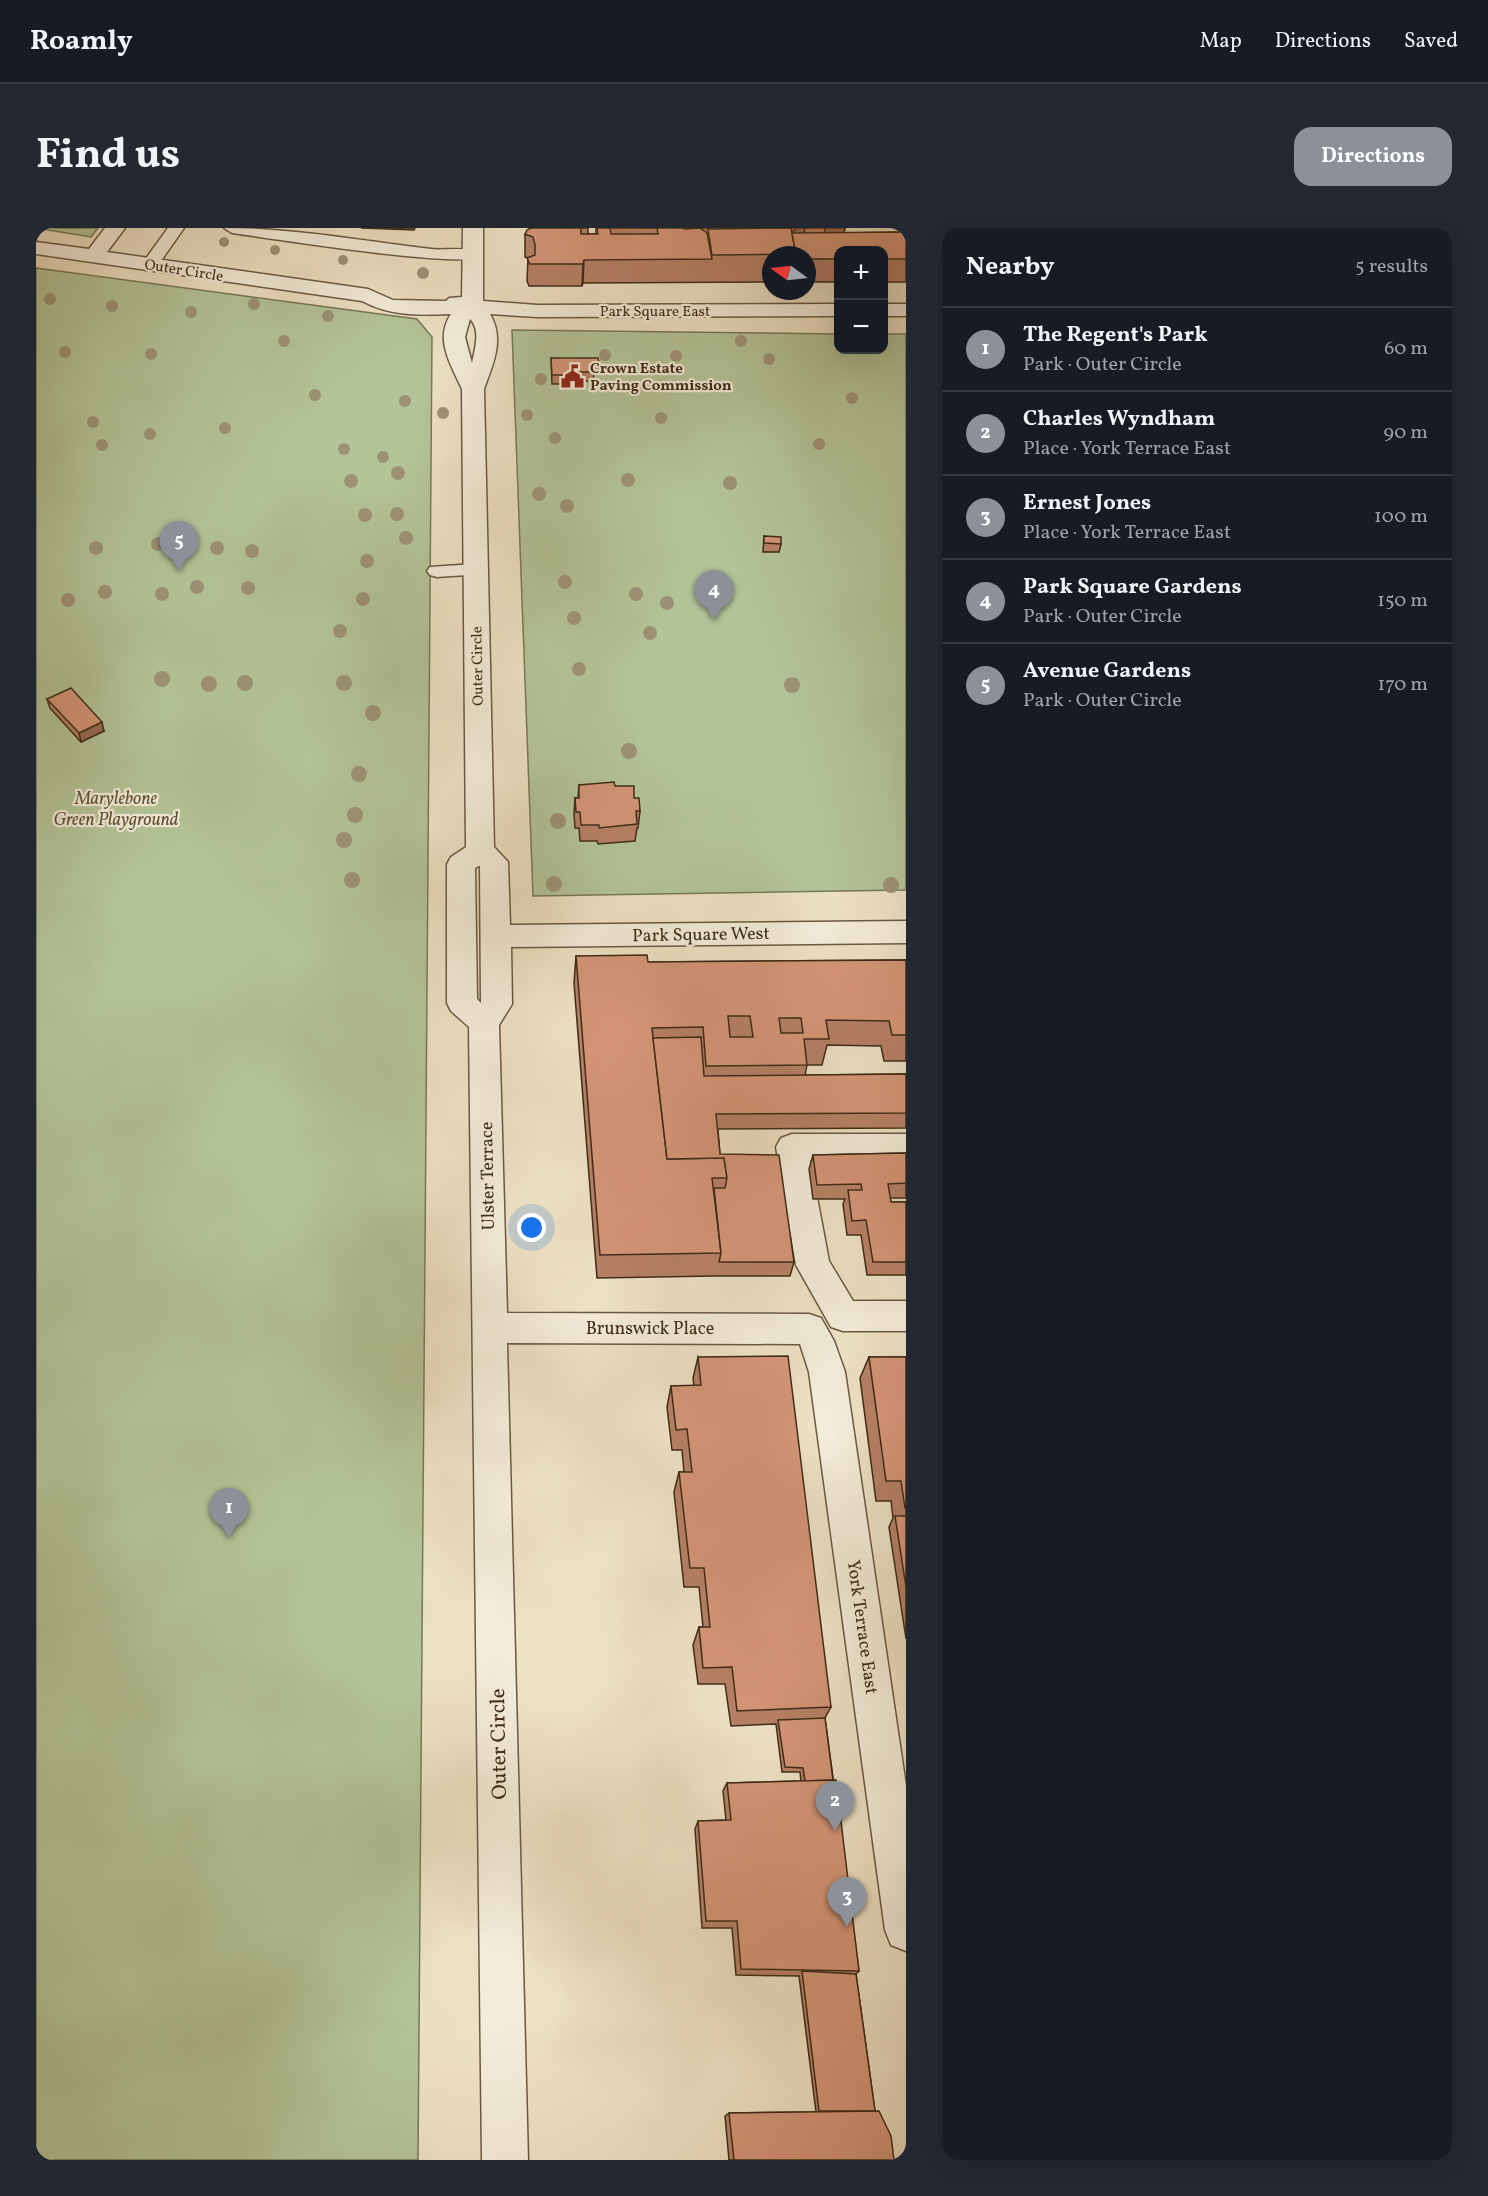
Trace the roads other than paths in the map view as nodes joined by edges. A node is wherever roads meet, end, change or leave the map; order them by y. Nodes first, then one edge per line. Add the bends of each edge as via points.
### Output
1 (115, 228) edge
2 (176, 228) edge
3 (232, 228) edge
4 (473, 228) edge
5 (36, 248) edge
6 (94, 256) junction
7 (472, 256) junction
8 (150, 264) junction
9 (472, 307) junction
10 (834, 310) edge
11 (888, 310) edge
12 (906, 310) edge
13 (473, 389) junction
14 (476, 570) junction
15 (437, 571) dead end
16 (480, 851) junction
17 (906, 932) edge
18 (495, 936) junction
19 (484, 1023) junction
20 (906, 1147) edge
21 (906, 1316) edge
22 (826, 1322) junction
23 (491, 1328) junction
24 (906, 1930) edge
25 (505, 2160) edge

1 - 6 street
2 - 8 lane
3 - 7 lane via 435,255
4 - 7 street
5 - 6 street, Outer Circle
6 - 8 street, Outer Circle
7 - 9 street
8 - 9 street, Outer Circle via 368,295 388,306 410,309
9 - 10 street, Park Square East via 537,311
9 - 13 street, Outer Circle via 486,322 488,337
9 - 13 street, Outer Circle via 458,319 455,337 456,352
11 - 12 street
13 - 14 street, Outer Circle
14 - 15 lane
14 - 16 street, Outer Circle
16 - 18 street via 494,862
16 - 19 street via 461,864 462,1003
17 - 18 street, Park Square West
18 - 19 street, Ulster Terrace via 497,1004
19 - 23 street, Ulster Terrace
20 - 22 street, York Terrace East via 792,1147 807,1243
21 - 22 street, Brunswick Place
22 - 23 street, Brunswick Place
22 - 24 street, York Terrace East via 817,1341 827,1372
23 - 25 street, Outer Circle

